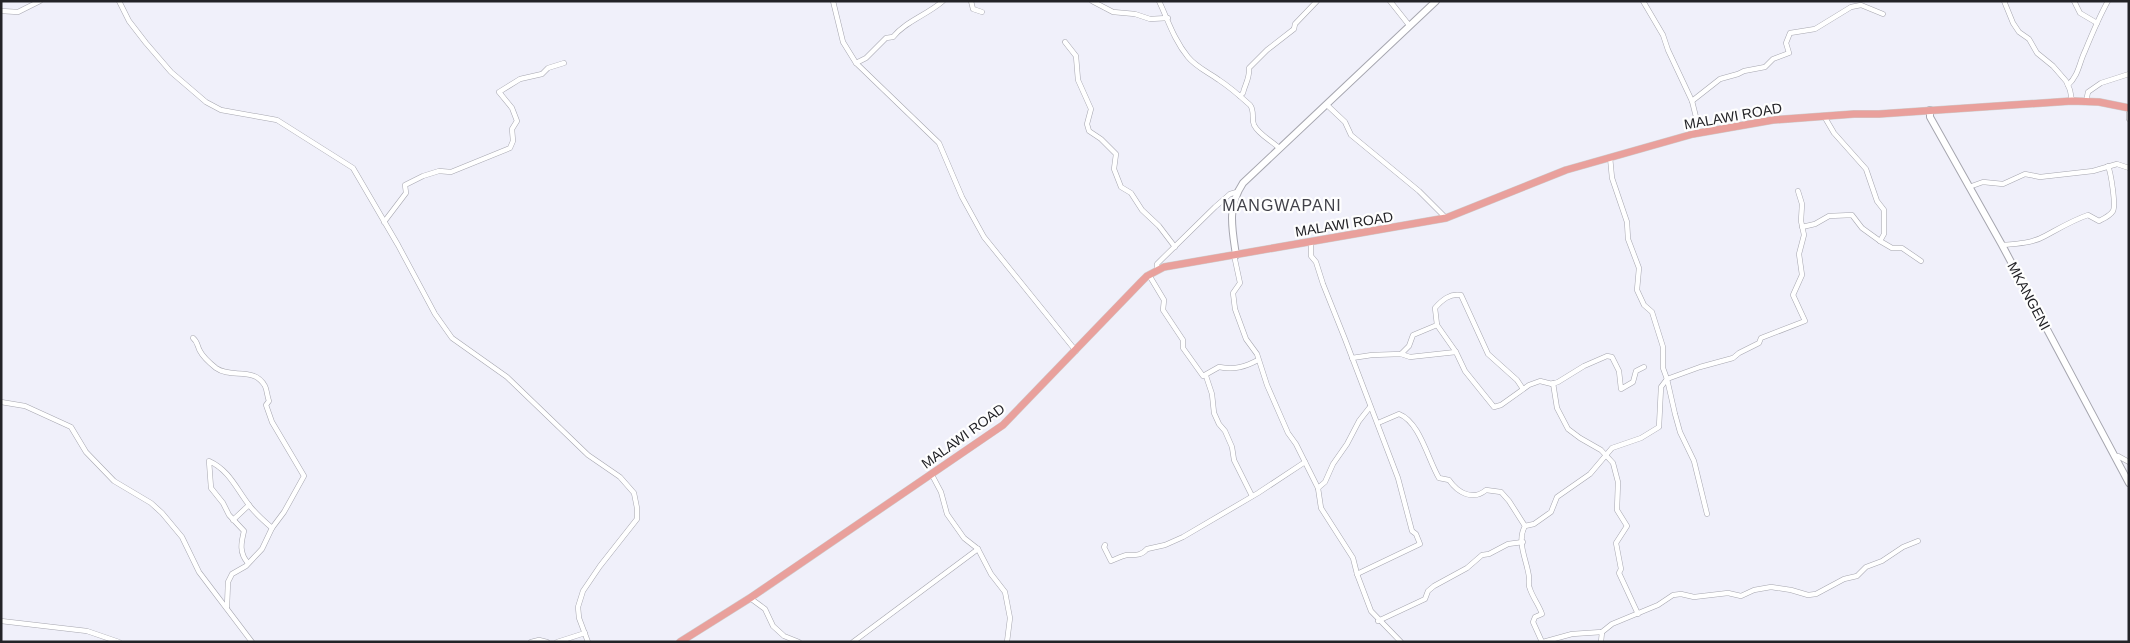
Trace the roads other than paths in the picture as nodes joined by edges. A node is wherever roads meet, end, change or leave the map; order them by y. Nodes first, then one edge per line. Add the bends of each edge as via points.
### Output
1 (40, 1) edge
2 (120, 1) edge
3 (833, 1) edge
4 (942, 1) edge
5 (971, 1) edge
6 (1092, 1) edge
7 (1159, 1) edge
8 (1317, 1) edge
9 (1390, 1) edge
10 (1436, 1) edge
11 (1643, 1) edge
12 (2004, 1) edge
13 (2074, 1) edge
14 (2108, 1) edge
15 (1, 11) edge
16 (982, 12) dead end
17 (1883, 14) dead end
18 (1168, 18) junction
19 (2097, 23) junction
20 (1409, 25) junction
21 (1065, 42) dead end
22 (564, 63) dead end
23 (856, 63) junction
24 (2129, 74) edge
25 (2068, 85) junction
26 (1240, 96) junction
27 (2072, 101) junction
28 (1692, 102) junction
29 (2086, 102) junction
30 (1327, 105) junction
31 (2129, 108) edge
32 (1930, 110) junction
33 (2129, 113) edge
34 (1824, 116) junction
35 (2129, 119) edge
36 (1693, 134) junction
37 (1279, 148) junction
38 (1610, 157) junction
39 (2108, 166) junction
40 (2129, 168) edge
41 (1969, 187) junction
42 (1798, 191) dead end
43 (1237, 192) junction
44 (1446, 218) junction
45 (384, 222) junction
46 (1802, 227) junction
47 (1880, 241) junction
48 (1311, 242) junction
49 (2002, 245) junction
50 (1175, 247) junction
51 (1235, 255) junction
52 (1921, 262) dead end
53 (1157, 271) junction
54 (1149, 275) junction
55 (1437, 325) junction
56 (193, 338) dead end
57 (1076, 351) junction
58 (1456, 352) junction
59 (1401, 354) junction
60 (1352, 358) junction
61 (1258, 360) junction
62 (1644, 366) dead end
63 (1206, 376) junction
64 (1667, 380) junction
65 (1553, 383) junction
66 (1523, 389) junction
67 (1, 402) edge
68 (1370, 407) junction
69 (1378, 423) junction
70 (1606, 453) junction
71 (2114, 456) junction
72 (1305, 462) junction
73 (2129, 462) edge
74 (932, 474) junction
75 (2129, 483) edge
76 (1318, 488) junction
77 (1252, 496) junction
78 (249, 505) junction
79 (1707, 514) dead end
80 (233, 520) junction
81 (1525, 526) junction
82 (272, 528) junction
83 (1918, 541) dead end
84 (1523, 542) junction
85 (1105, 545) dead end
86 (978, 549) junction
87 (248, 563) junction
88 (1356, 574) junction
89 (750, 598) junction
90 (227, 609) junction
91 (1638, 614) junction
92 (1, 621) edge
93 (1378, 621) junction
94 (1602, 632) junction
95 (584, 633) junction
96 (120, 642) edge
97 (252, 642) edge
98 (531, 642) edge
99 (547, 642) edge
100 (557, 642) edge
101 (588, 642) edge
102 (680, 642) edge
103 (799, 642) edge
104 (853, 642) edge
105 (1007, 642) edge
106 (1401, 642) edge
107 (1542, 642) edge
108 (1601, 642) edge

1 - 15 street via 18,12
2 - 45 street via 129,21 146,43 171,72 206,102 221,110 277,120 353,168
3 - 23 street via 843,42
4 - 23 street via 894,37 886,38 866,58
5 - 16 street via 973,9
6 - 18 street via 1113,12 1150,19
7 - 18 street
8 - 26 street via 1294,28 1249,68 1250,77
9 - 20 street
10 - 20 street
11 - 28 street
12 - 25 street via 2016,27
13 - 19 street via 2080,13
14 - 19 street
17 - 28 street via 1862,5 1851,7 1815,29 1790,32 1786,43 1789,53 1773,59 1765,68 1720,79
18 - 26 street via 1173,34 1193,62
19 - 25 street via 2078,71
20 - 30 street
21 - 50 street via 1076,56 1078,80 1091,109 1087,124 1089,131 1116,154 1114,169 1121,187 1131,193
22 - 45 street via 548,68 542,74 520,79 499,92 512,108 517,121 512,130 510,148 451,172 439,171 405,185 406,193
23 - 57 street via 939,143 962,197 984,237
24 - 29 street via 2095,87 2088,92
25 - 27 street
26 - 37 street via 1252,106 1253,123 1260,133
27 - 29 main road, MALAWI ROAD
27 - 32 main road, MALAWI ROAD
28 - 36 street via 1696,117
29 - 31 main road, MALAWI ROAD
30 - 37 street
30 - 44 street via 1345,122 1351,135 1419,191
32 - 34 main road, MALAWI ROAD
32 - 41 street, MKANGENI via 1930,117
33 - 35 street
34 - 36 main road, MALAWI ROAD
34 - 47 street via 1834,133 1866,169 1877,201 1884,210 1884,234
36 - 38 main road, MALAWI ROAD
37 - 43 street
38 - 44 main road, MALAWI ROAD via 1562,172
38 - 64 street via 1612,178 1627,222 1628,239 1640,268 1637,290 1644,305 1652,312
39 - 40 street via 2117,164
39 - 41 street via 2093,171 2040,177 2024,174 2003,184 1983,182
39 - 49 street via 2114,204 2109,215 2099,221 2088,215 2044,237
41 - 49 street, MKANGENI
42 - 46 street via 1802,204
43 - 50 street via 1215,207
43 - 51 street via 1231,213
44 - 48 main road, MALAWI ROAD
45 - 95 street via 435,314 452,338 507,377 584,452 620,477 634,493 637,519 600,566 578,607
46 - 47 street via 1828,216 1852,215 1862,228
46 - 64 street via 1804,234 1799,254 1802,276 1793,295 1805,321 1761,338 1733,358
47 - 52 street via 1892,248 1902,248
48 - 51 main road, MALAWI ROAD
48 - 60 street via 1311,256
49 - 71 street, MKANGENI
50 - 53 street via 1157,264
51 - 53 main road, MALAWI ROAD via 1164,267
51 - 61 street via 1240,283 1233,293 1235,309 1246,340
53 - 54 main road, MALAWI ROAD
54 - 57 main road, MALAWI ROAD
54 - 63 street via 1164,300 1163,310 1183,340 1182,348
55 - 58 street
55 - 59 street via 1413,335
55 - 66 street via 1435,308 1452,295 1461,295 1488,354
56 - 82 street via 215,367 224,373 256,376 266,387 269,401 266,405 272,422 304,476
57 - 74 main road, MALAWI ROAD via 1003,425
58 - 59 street via 1410,357
58 - 66 street via 1465,371 1494,407
59 - 60 street
60 - 68 street
61 - 63 street via 1238,368 1219,367
61 - 72 street via 1288,433
62 - 65 street via 1636,371 1633,382 1621,389 1616,363 1608,356
63 - 77 street via 1214,413 1225,431 1234,460
64 - 70 street via 1661,387 1659,427
64 - 79 street via 1674,414 1694,461
65 - 66 street via 1540,381
65 - 70 street via 1557,408 1568,429
67 - 90 street via 25,406 71,427 86,452 114,481 162,513 182,537 199,572
68 - 69 street
68 - 76 street via 1325,482
69 - 81 street via 1399,414 1405,417 1413,425 1439,478 1449,480 1468,495 1480,496 1486,490 1501,492
69 - 88 street via 1398,478 1412,532 1420,544
70 - 81 street via 1590,474 1557,497 1551,512 1534,524
70 - 91 street via 1616,468 1617,510 1627,526 1616,543 1619,573
71 - 73 street
71 - 75 street, MKANGENI
72 - 76 street
72 - 77 street
74 - 86 street via 947,514 964,538
74 - 89 main road, MALAWI ROAD
76 - 88 street via 1318,500 1324,516 1354,558
77 - 85 street via 1183,536 1134,556 1126,555 1111,561
78 - 80 street
78 - 80 street via 229,475 209,460 211,488
78 - 82 street
80 - 87 street via 244,531 241,549
81 - 84 street via 1521,536
82 - 87 street via 262,549
83 - 91 street via 1816,594 1771,587 1741,596 1728,592 1694,597 1680,594
84 - 93 street via 1482,555 1467,568 1434,586 1425,599
84 - 107 street via 1529,588 1542,614 1533,622
86 - 104 street
86 - 105 street via 1005,592 1010,618
87 - 90 street via 232,574 228,582
88 - 93 street
89 - 102 main road, MALAWI ROAD
89 - 103 street via 766,609 773,626 784,636
90 - 97 street
91 - 94 street via 1612,624
92 - 96 street via 87,631
93 - 106 street
94 - 107 street via 1572,634
94 - 108 street
95 - 100 street
95 - 101 street
98 - 99 street

